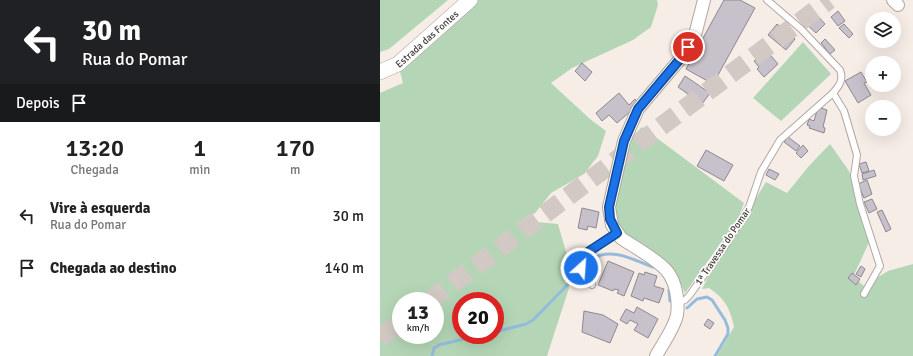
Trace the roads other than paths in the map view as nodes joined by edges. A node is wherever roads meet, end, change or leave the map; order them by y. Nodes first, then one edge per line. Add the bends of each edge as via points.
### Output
1 (470, 0) edge
2 (704, 0) edge
3 (767, 0) edge
4 (380, 72) edge
5 (833, 93) junction
6 (617, 233) junction
7 (592, 285) dead end
8 (864, 294) dead end
9 (678, 302) junction
10 (656, 356) edge

1 - 4 street, Estrada das Fontes via 398,64
2 - 6 street via 695,35 681,58 638,109 624,141 609,207 610,219
3 - 5 lane, 1ª Travessa do Pomar via 801,28 840,70 840,84
5 - 8 lane via 844,111 857,155 854,176 860,204 880,266
5 - 9 lane, 1ª Travessa do Pomar via 780,140 761,172 749,207 727,243 686,300
6 - 7 lane via 584,256 581,268
6 - 9 street via 667,271 675,286
9 - 10 street via 673,325

